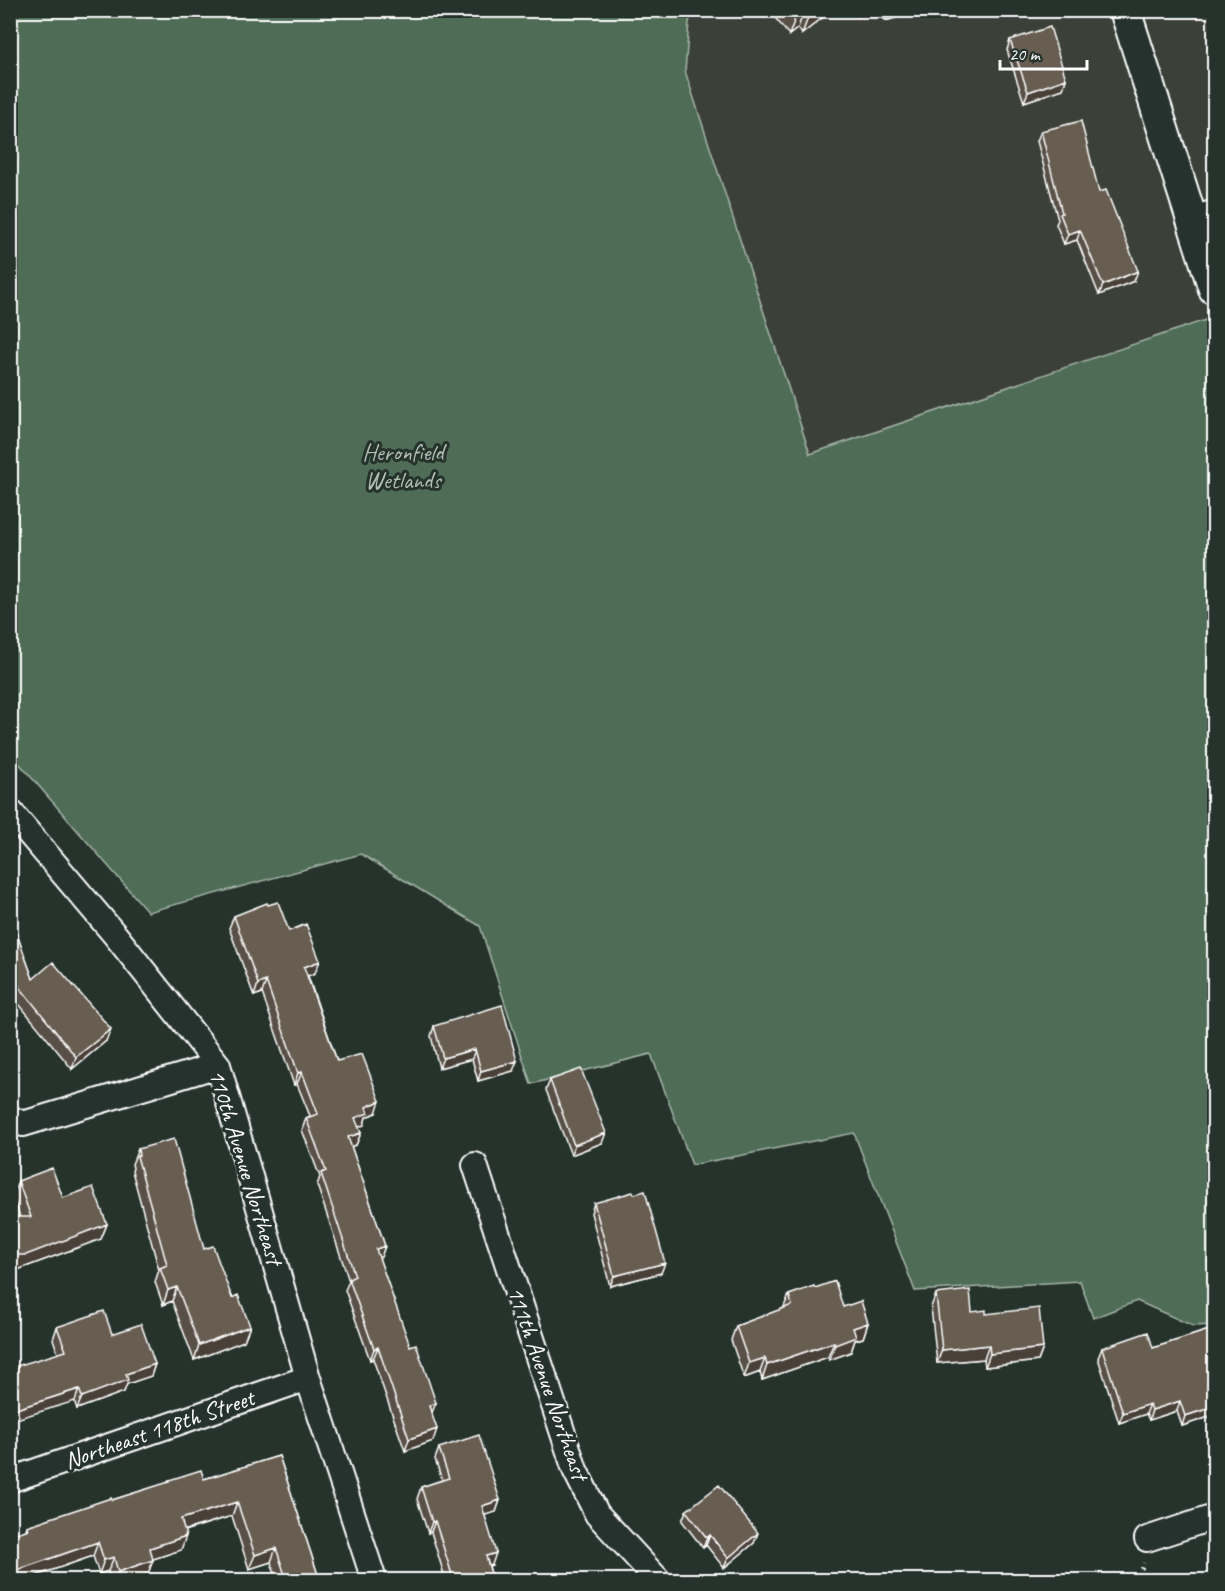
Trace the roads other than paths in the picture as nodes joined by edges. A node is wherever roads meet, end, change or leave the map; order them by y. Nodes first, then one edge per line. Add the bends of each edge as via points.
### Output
1 (1125, 10) edge
2 (1202, 210) edge
3 (1215, 289) edge
4 (10, 811) edge
5 (218, 1065) junction
6 (10, 1118) edge
7 (476, 1165) dead end
8 (308, 1378) junction
9 (10, 1480) edge
10 (1215, 1517) edge
11 (1147, 1539) dead end
12 (374, 1581) edge
13 (658, 1581) edge

1 - 2 street
2 - 3 street
4 - 5 street, 110th Avenue Northeast
5 - 6 street via 23,1124
5 - 8 street, 110th Avenue Northeast
7 - 13 street, 111th Avenue Northeast via 575,1470 597,1514
8 - 9 street, Northeast 118th Street
8 - 12 street, 110th Avenue Northeast
10 - 11 street

